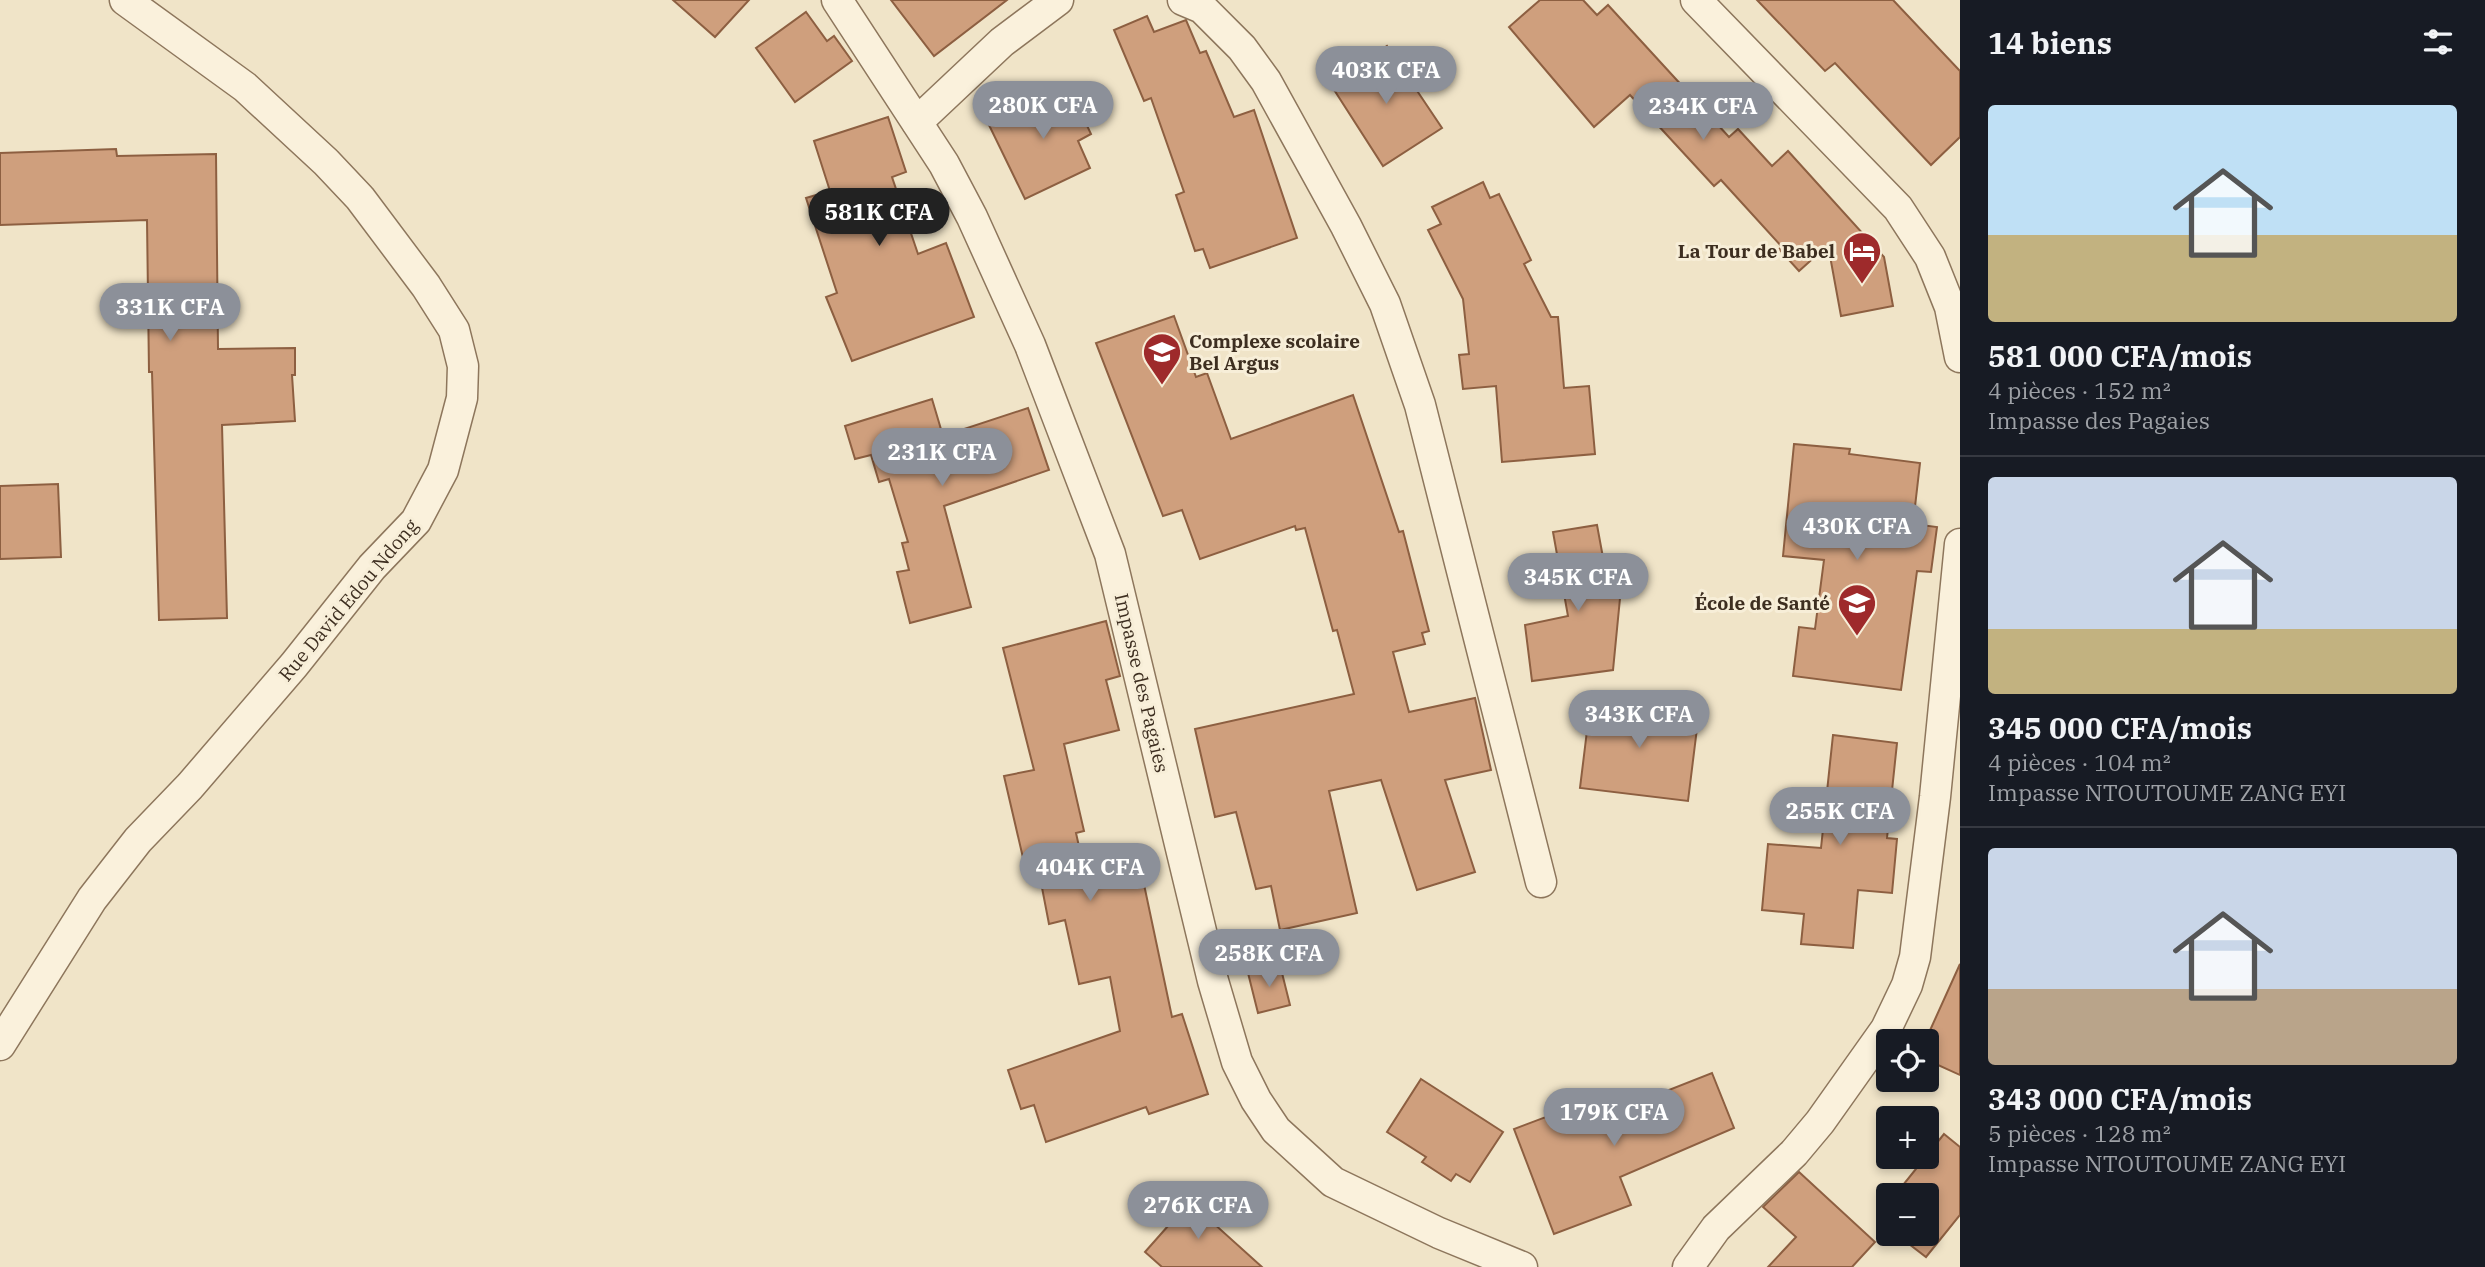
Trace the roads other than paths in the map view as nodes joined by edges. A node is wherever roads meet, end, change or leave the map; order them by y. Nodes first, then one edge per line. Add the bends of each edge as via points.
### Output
1 (125, 0) edge
2 (837, 0) edge
3 (1058, 0) edge
4 (1183, 0) edge
5 (1696, 0) edge
6 (918, 122) junction
7 (1960, 357) edge
8 (1960, 544) edge
9 (1541, 882) dead end
10 (0, 1045) edge
11 (1522, 1267) edge
12 (1688, 1267) edge

1 - 10 street, Rue David Edou Ndong via 245,87 360,198 454,330 463,366 462,398 443,470 416,521 190,786 138,840 92,899
2 - 6 street, Impasse des Pagaies
3 - 6 street via 1002,42
4 - 9 street via 1202,8 1242,48 1266,81 1385,304 1420,405
5 - 7 street via 1898,208 1930,257 1950,307
6 - 11 street, Impasse des Pagaies via 972,217 1030,345 1110,554 1213,981 1237,1062 1256,1100 1276,1130 1333,1182
8 - 12 street via 1936,797 1915,957 1907,985 1886,1029 1820,1122 1716,1228

